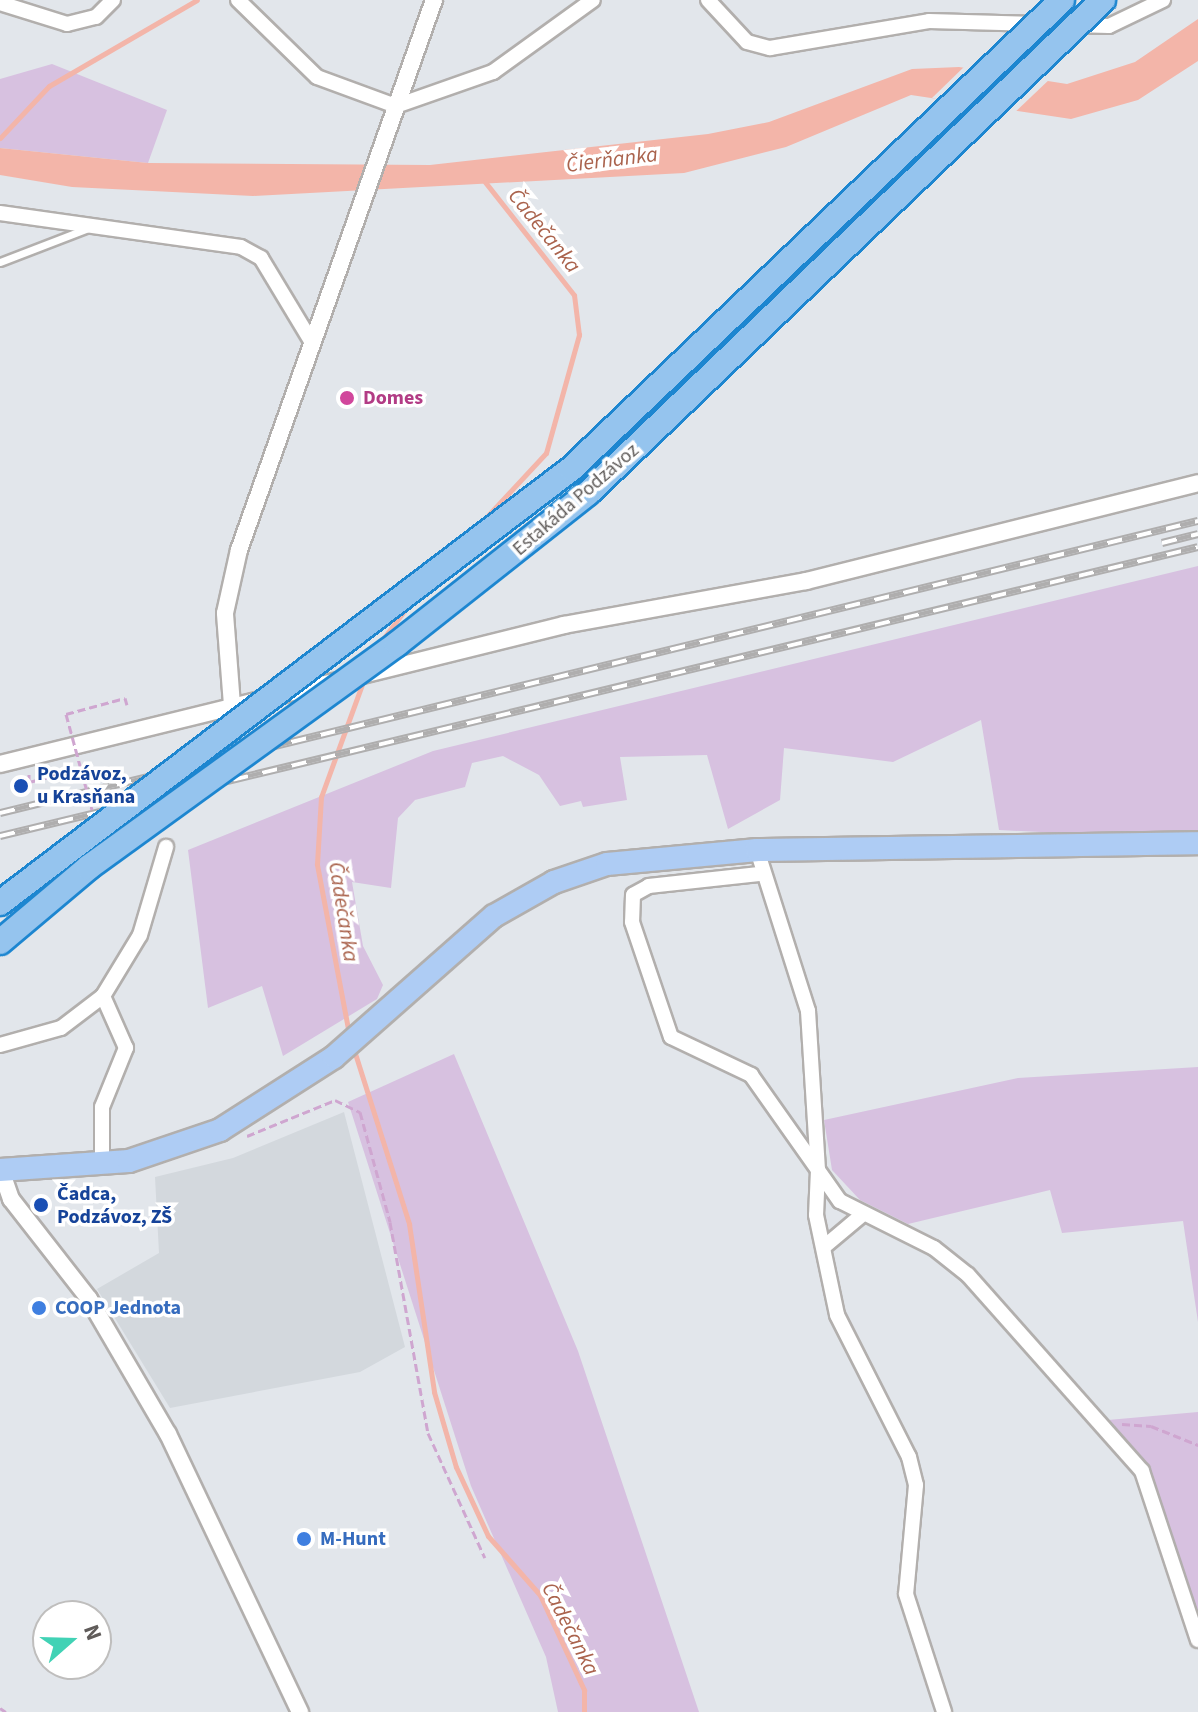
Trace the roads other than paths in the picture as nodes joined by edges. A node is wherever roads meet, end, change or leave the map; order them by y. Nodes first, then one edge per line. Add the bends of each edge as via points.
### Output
1 (113, 0) edge
2 (238, 0) edge
3 (434, 0) edge
4 (593, 0) edge
5 (708, 0) edge
6 (1062, 0) edge
7 (1103, 0) edge
8 (1163, 0) edge
9 (0, 3) edge
10 (396, 106) junction
11 (0, 213) edge
12 (91, 227) junction
13 (0, 262) edge
14 (311, 341) junction
15 (1198, 483) edge
16 (232, 705) junction
17 (0, 764) edge
18 (1198, 843) edge
19 (166, 847) dead end
20 (757, 850) junction
21 (759, 874) junction
22 (0, 903) edge
23 (0, 942) edge
24 (103, 996) junction
25 (0, 1045) edge
26 (102, 1165) junction
27 (0, 1170) edge
28 (818, 1170) junction
29 (863, 1214) junction
30 (825, 1246) junction
31 (1198, 1640) edge
32 (300, 1712) edge
33 (944, 1712) edge

1 - 9 street via 96,17 67,24
2 - 10 street via 317,77
3 - 10 street
4 - 10 street via 493,72
5 - 8 street via 747,42 770,48 929,21 1109,26
6 - 22 highway, Estakáda Podzávoz, bridge via 571,469
7 - 23 highway, Estakáda Podzávoz, bridge via 588,493 397,644 89,867
10 - 14 street
11 - 12 street
12 - 13 lane
12 - 14 street via 241,247 261,258
14 - 16 street via 231,583 224,649
15 - 16 street, bridge via 806,581 564,625
16 - 17 street
18 - 20 main road
19 - 24 street via 140,935
20 - 21 street
20 - 26 main road via 658,855 569,875 494,916 334,1057 220,1130
21 - 28 street via 808,1011
21 - 28 street via 649,886 633,895 632,922 671,1037 751,1075
24 - 25 street via 61,1028
24 - 26 street via 126,1048 102,1107
26 - 27 main road
27 - 32 street via 11,1199 89,1299 168,1434
28 - 29 street via 840,1201
28 - 30 street via 816,1215
29 - 30 street
29 - 31 street via 934,1248 968,1275 1142,1471
30 - 33 street via 837,1315 909,1457 916,1485 906,1594

